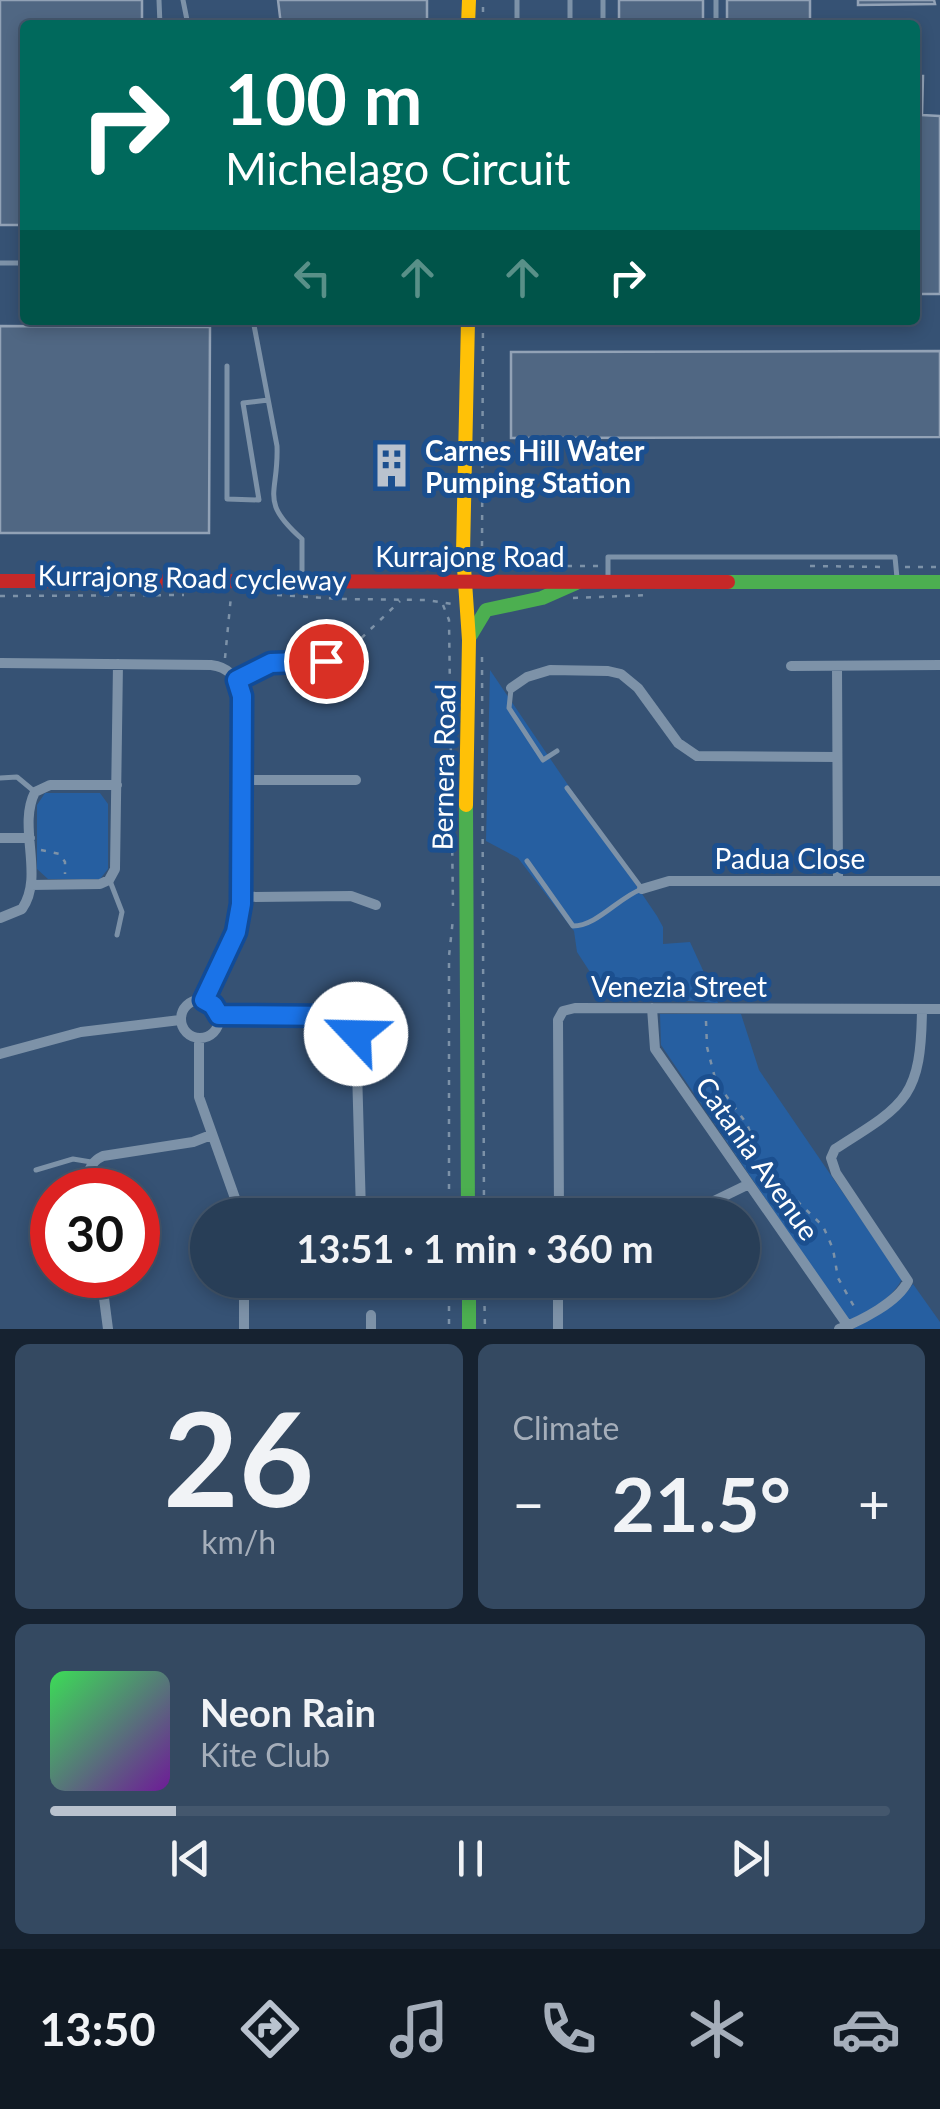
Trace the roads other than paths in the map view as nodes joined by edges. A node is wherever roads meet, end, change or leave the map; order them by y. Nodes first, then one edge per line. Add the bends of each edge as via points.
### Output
1 (255, 325) edge
2 (468, 325) edge
3 (228, 366) dead end
4 (268, 400) junction
5 (608, 573) junction
6 (896, 574) junction
7 (0, 580) edge
8 (584, 580) junction
9 (302, 581) junction
10 (465, 581) junction
11 (940, 582) edge
12 (469, 640) junction
13 (341, 654) road end
14 (0, 664) edge
15 (118, 664) junction
16 (791, 666) dead end
17 (837, 666) junction
18 (940, 666) edge
19 (237, 680) junction
20 (511, 688) joint
21 (556, 751) dead end
22 (837, 757) junction
23 (0, 778) edge
24 (242, 780) junction
25 (356, 780) dead end
26 (117, 784) junction
27 (567, 788) dead end
28 (35, 792) junction
29 (0, 838) edge
30 (30, 844) junction
31 (526, 861) dead end
32 (109, 880) junction
33 (838, 880) junction
34 (940, 881) edge
35 (31, 885) junction
36 (642, 889) junction
37 (242, 896) junction
38 (376, 905) dead end
39 (0, 918) edge
40 (117, 935) dead end
41 (204, 1000) junction
42 (652, 1008) junction
43 (940, 1008) edge
44 (922, 1009) junction
45 (219, 1015) junction
46 (180, 1020) junction
47 (200, 1039) junction
48 (0, 1054) edge
49 (211, 1136) junction
50 (94, 1162) junction
51 (43, 1168) edge
52 (91, 1168) edge
53 (749, 1184) junction
54 (236, 1198) edge
55 (363, 1198) edge
56 (468, 1198) edge
57 (559, 1198) edge
58 (720, 1198) edge
59 (104, 1298) edge
60 (244, 1298) edge
61 (468, 1298) edge
62 (558, 1298) edge
63 (371, 1315) dead end
64 (843, 1327) edge
65 (108, 1329) edge
66 (244, 1329) edge
67 (371, 1329) edge
68 (469, 1329) edge
69 (558, 1329) edge

1 - 4 lane
2 - 10 main road, Bernera Road
3 - 4 lane via 226,499 259,500 243,403
4 - 9 lane via 278,464 271,495 284,524 302,539
5 - 6 main road, Kurrajong Road
5 - 6 lane via 608,557 895,556
5 - 8 main road, Kurrajong Road
6 - 11 main road, Kurrajong Road
7 - 9 main road, Kurrajong Road
8 - 10 main road, Kurrajong Road
8 - 12 main road via 486,610
9 - 10 main road, Kurrajong Road
10 - 12 main road, Bernera Road
12 - 56 main road, Bernera Road
13 - 19 street via 318,662 271,663
14 - 15 street
15 - 19 street via 223,667
15 - 26 street
16 - 17 street
17 - 18 street
17 - 22 street
19 - 24 street
20 - 21 lane via 509,708 544,760
20 - 22 street via 544,671 613,671 632,681 678,743 697,756
22 - 33 street
23 - 28 lane via 17,777
24 - 25 street
24 - 37 street
26 - 28 street via 50,785
26 - 32 street via 116,863
27 - 36 lane
28 - 30 street
29 - 30 street
30 - 35 street
31 - 36 lane via 573,926 584,926
32 - 35 street
32 - 40 lane via 122,912
33 - 34 street, Padua Close
33 - 36 street, Padua Close via 669,882
35 - 39 street via 22,910
37 - 38 street via 351,896
37 - 41 street via 236,932
41 - 45 street
41 - 46 street via 184,1007
42 - 44 street, Venezia Street
42 - 53 street, Catania Avenue via 655,1049
42 - 57 street, Venezia Street via 575,1008 560,1014
43 - 44 street, Venezia Street
44 - 64 street via 920,1062 908,1092 886,1117 831,1155 836,1173 907,1276 904,1288
45 - 47 street via 213,1034
45 - 55 street via 336,1016 352,1024
46 - 47 street
46 - 48 street via 80,1032
47 - 49 street via 198,1090
49 - 50 street
49 - 54 street
50 - 51 lane via 73,1159
50 - 52 street
53 - 58 street
53 - 64 street, Catania Avenue
59 - 65 street
60 - 66 street
61 - 68 main road
62 - 69 street
63 - 67 street

